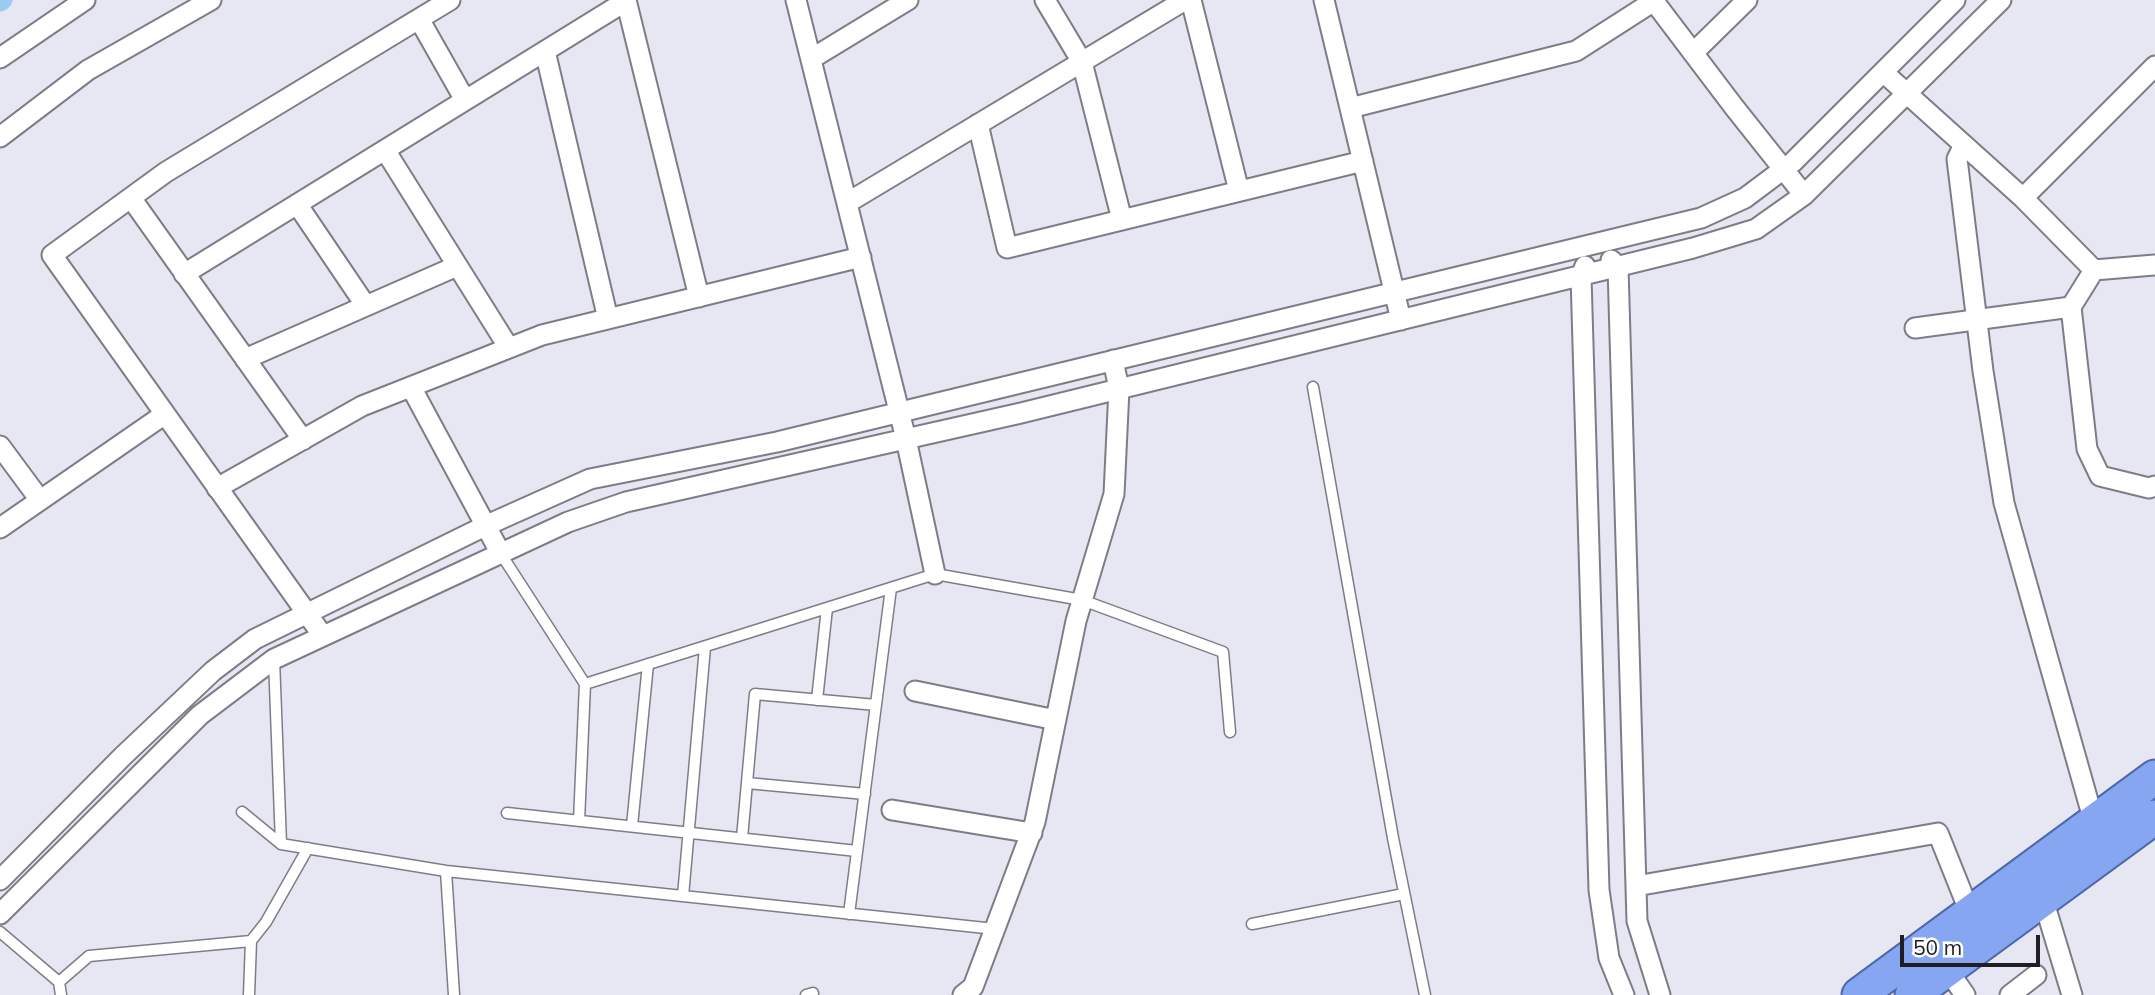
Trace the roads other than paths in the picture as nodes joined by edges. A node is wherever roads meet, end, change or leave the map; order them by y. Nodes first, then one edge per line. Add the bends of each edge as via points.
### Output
1 (85, 0) edge
2 (211, 0) edge
3 (450, 0) edge
4 (796, 0) edge
5 (908, 0) edge
6 (1045, 0) edge
7 (1185, 0) edge
8 (1191, 0) edge
9 (1324, 0) edge
10 (1747, 0) edge
11 (1955, 0) edge
12 (2001, 0) edge
13 (626, 1) edge
14 (1653, 1) edge
15 (419, 19) junction
16 (544, 51) junction
17 (1693, 53) junction
18 (0, 58) edge
19 (811, 59) junction
20 (1082, 62) junction
21 (2155, 66) edge
22 (1883, 72) junction
23 (1907, 93) junction
24 (465, 100) junction
25 (1350, 108) junction
26 (978, 124) junction
27 (0, 137) edge
28 (1964, 145) junction
29 (385, 150) junction
30 (1363, 161) junction
31 (1783, 169) junction
32 (1240, 191) junction
33 (1804, 195) junction
34 (131, 198) junction
35 (2023, 198) junction
36 (847, 203) junction
37 (297, 204) junction
38 (1122, 220) junction
39 (1596, 243) junction
40 (861, 257) junction
41 (2155, 265) edge
42 (457, 266) junction
43 (1618, 267) junction
44 (2094, 271) junction
45 (184, 274) junction
46 (1581, 276) junction
47 (1394, 292) junction
48 (699, 297) junction
49 (366, 306) junction
50 (2071, 307) junction
51 (608, 319) junction
52 (1401, 320) junction
53 (1977, 320) junction
54 (1915, 328) dead end
55 (509, 348) junction
56 (245, 359) junction
57 (1113, 360) junction
58 (411, 387) junction
59 (1313, 387) dead end
60 (1119, 389) junction
61 (900, 412) junction
62 (165, 414) junction
63 (906, 439) junction
64 (303, 440) junction
65 (0, 446) edge
66 (2155, 486) edge
67 (217, 488) junction
68 (40, 500) junction
69 (485, 526) junction
70 (0, 528) edge
71 (501, 554) junction
72 (935, 574) junction
73 (891, 588) junction
74 (1082, 600) junction
75 (827, 608) junction
76 (306, 613) junction
77 (323, 636) junction
78 (705, 647) junction
79 (274, 659) junction
80 (648, 664) junction
81 (585, 684) junction
82 (915, 691) dead end
83 (817, 700) junction
84 (876, 705) junction
85 (1056, 720) junction
86 (1230, 732) dead end
87 (2155, 777) edge
88 (747, 783) junction
89 (864, 794) junction
90 (892, 810) dead end
91 (242, 812) dead end
92 (507, 813) dead end
93 (2155, 817) edge
94 (579, 821) junction
95 (2094, 822) junction
96 (632, 826) junction
97 (687, 832) junction
98 (1032, 833) junction
99 (742, 838) junction
100 (281, 844) junction
101 (309, 848) junction
102 (857, 851) junction
103 (446, 871) junction
104 (0, 880) edge
105 (1636, 886) junction
106 (1404, 894) junction
107 (683, 896) junction
108 (2043, 899) junction
109 (1970, 913) junction
110 (0, 914) edge
111 (849, 914) junction
112 (1252, 925) dead end
113 (995, 929) junction
114 (0, 932) edge
115 (251, 941) junction
116 (2036, 975) dead end
117 (59, 982) junction
118 (1956, 982) edge
119 (61, 995) edge
120 (249, 995) edge
121 (454, 995) edge
122 (963, 995) edge
123 (1424, 995) edge
124 (1624, 995) edge
125 (1660, 995) edge
126 (1859, 995) edge
127 (1912, 995) edge
128 (2010, 995) edge
129 (2072, 995) edge

1 - 18 street
2 - 27 street via 88,70
3 - 15 street
4 - 19 street
5 - 19 street
6 - 20 street
7 - 20 street
8 - 32 street
9 - 25 street
10 - 17 street
11 - 22 street
12 - 23 street
13 - 16 street
13 - 48 street
14 - 17 street
14 - 25 street via 1576,51
15 - 24 street
15 - 34 street
16 - 24 street
16 - 51 street
17 - 31 street
19 - 36 street
20 - 26 street
20 - 38 street
21 - 35 street
22 - 23 street
22 - 31 street
23 - 28 street
23 - 33 street
24 - 29 street
25 - 30 street
26 - 36 street
26 - 38 street via 1007,248
28 - 35 street
28 - 53 street via 1957,159
29 - 37 street
29 - 42 street
30 - 32 street
30 - 47 street
31 - 33 street
31 - 39 street via 1745,198 1701,218
32 - 38 street
33 - 43 street via 1756,229
34 - 45 street
34 - 62 street via 52,255
35 - 44 street
36 - 40 street
37 - 45 street
37 - 49 street
39 - 43 street
39 - 46 street
39 - 47 street
40 - 48 street
40 - 61 street
41 - 44 street
42 - 49 street
42 - 55 street
43 - 46 street
43 - 105 street
44 - 50 street
45 - 56 street
46 - 52 street
46 - 124 street via 1599,890 1609,958
47 - 52 street
47 - 57 street
48 - 51 street
49 - 56 street
50 - 53 street
50 - 66 street via 2087,449 2100,476
51 - 55 street
52 - 60 street
53 - 54 street
53 - 95 street via 2004,503
55 - 58 street
56 - 64 street
57 - 60 street
57 - 61 street
58 - 64 street via 362,407
58 - 69 street
59 - 106 lane
60 - 63 street
60 - 74 street via 1114,494
61 - 63 street
61 - 69 street via 590,479
62 - 67 street
62 - 68 street
63 - 71 street via 626,502 568,522
63 - 72 street
64 - 67 street
65 - 68 street
67 - 76 street
68 - 70 street
69 - 71 street
69 - 76 street
71 - 77 street
71 - 81 lane
72 - 73 lane
72 - 74 lane
73 - 75 lane
73 - 84 lane
74 - 85 street
74 - 86 lane via 1223,652
75 - 78 lane
75 - 83 lane
76 - 77 street
76 - 104 street via 255,639 213,671
77 - 79 street
78 - 80 lane
78 - 97 lane
79 - 100 lane
79 - 110 street via 200,715
80 - 81 lane
80 - 96 lane
81 - 94 lane
82 - 85 street
83 - 84 lane
83 - 88 lane via 755,694
84 - 89 lane
85 - 98 street
87 - 95 highway
88 - 89 lane
88 - 99 lane
89 - 102 lane
90 - 98 street
91 - 100 lane
92 - 94 lane
93 - 108 highway
94 - 96 lane
95 - 109 highway
96 - 97 lane
97 - 99 lane
97 - 107 lane
98 - 113 street
99 - 102 lane
100 - 101 lane
101 - 103 lane
101 - 115 lane
102 - 111 lane
103 - 107 lane
103 - 121 lane
105 - 109 street via 1938,833
105 - 125 street via 1637,921
106 - 112 lane
106 - 123 lane
107 - 111 lane
108 - 118 highway
108 - 129 street
109 - 126 highway
111 - 113 lane
113 - 122 street via 973,987
114 - 117 lane
115 - 117 lane via 89,956
115 - 120 lane
116 - 128 street
117 - 119 lane
118 - 127 highway

